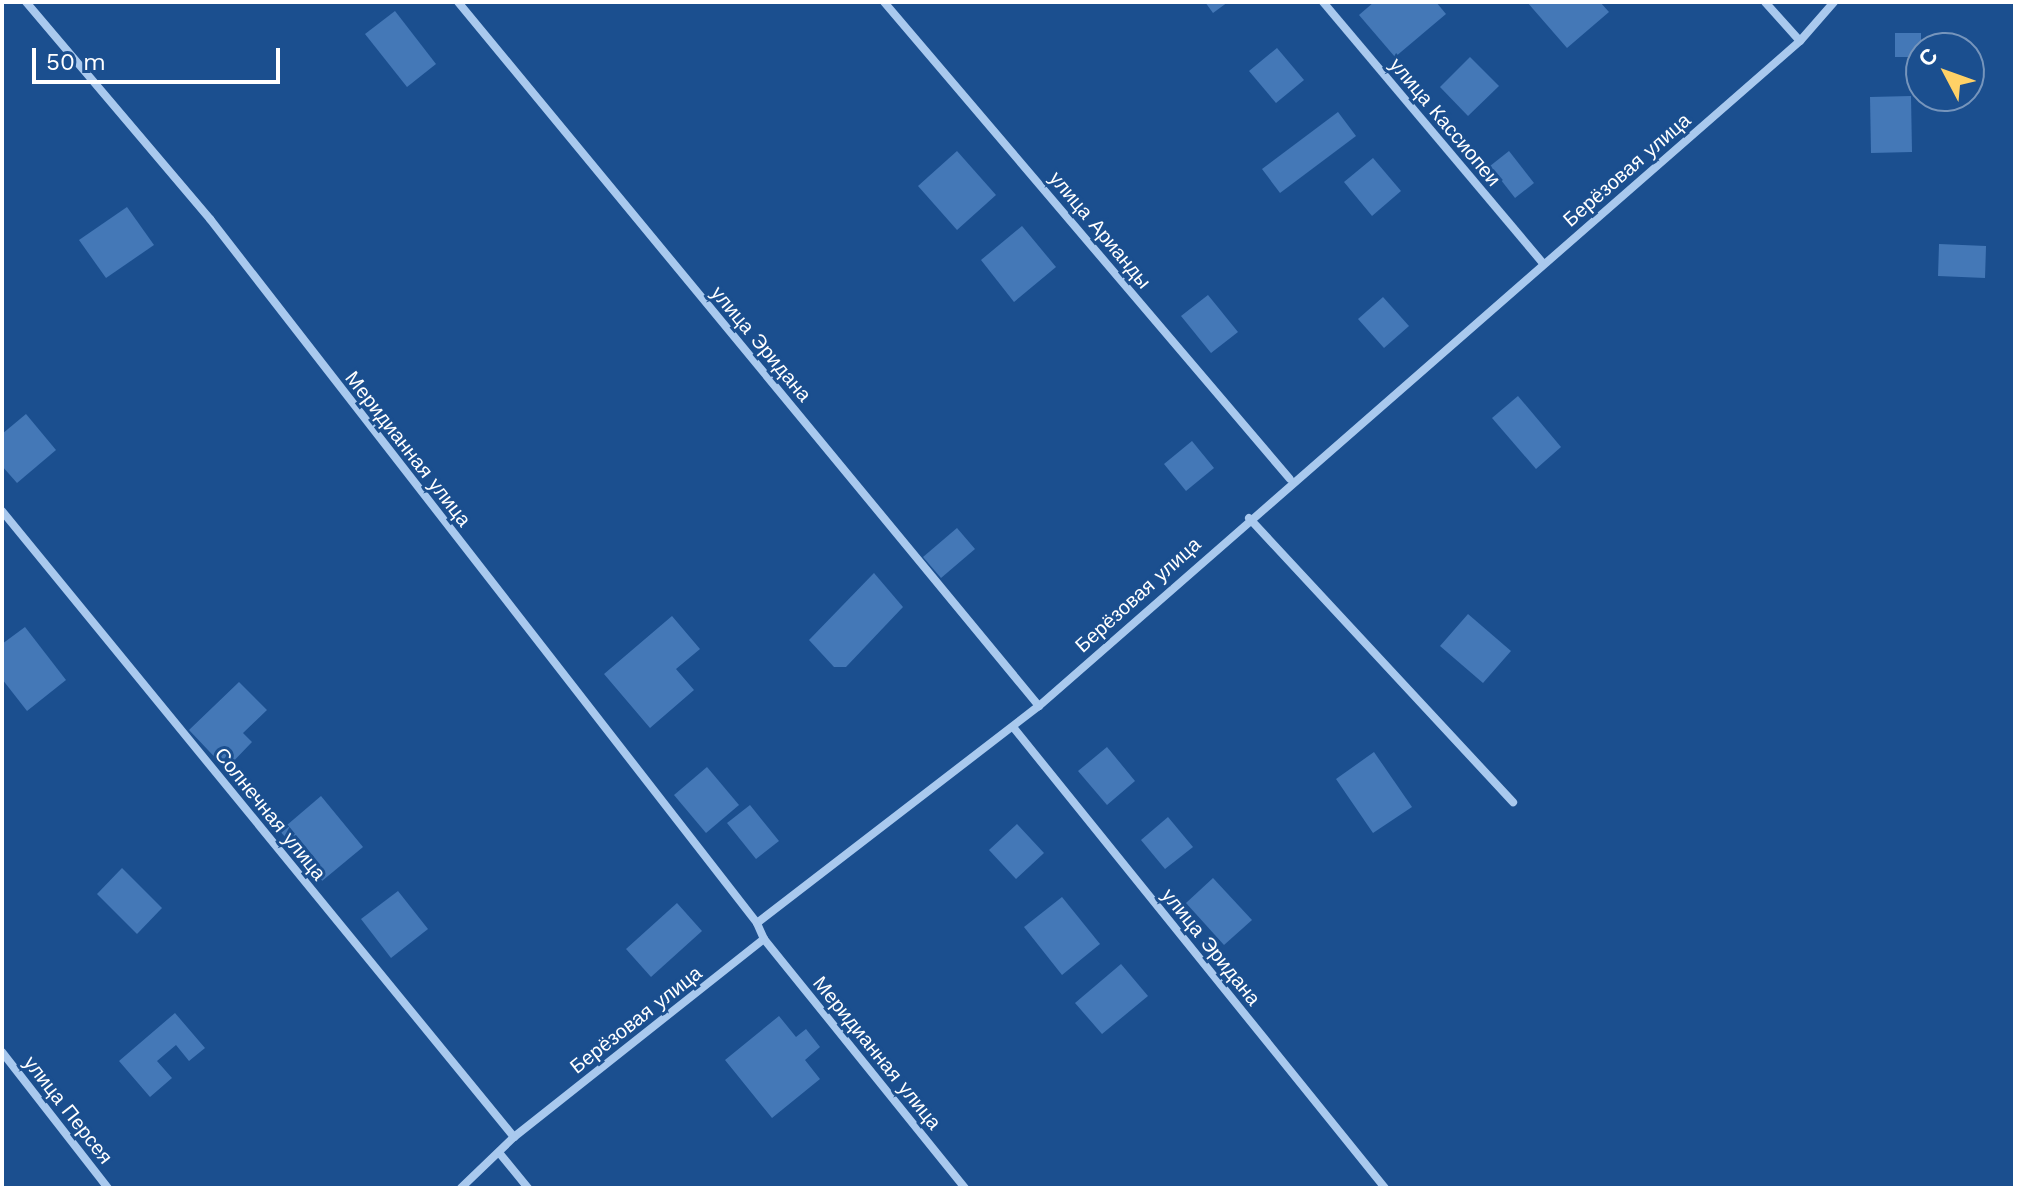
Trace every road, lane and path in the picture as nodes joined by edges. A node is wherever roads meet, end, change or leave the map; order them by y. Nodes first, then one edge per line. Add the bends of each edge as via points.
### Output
1 (26, 2) edge
2 (458, 2) edge
3 (884, 2) edge
4 (1323, 2) edge
5 (1765, 2) edge
6 (1834, 2) edge
7 (1800, 41) junction
8 (1543, 263) junction
9 (1290, 479) junction
10 (2, 511) edge
11 (1249, 518) junction
12 (1039, 706) junction
13 (1013, 727) junction
14 (1513, 802) dead end
15 (757, 923) junction
16 (764, 939) junction
17 (2, 1052) edge
18 (514, 1137) junction
19 (501, 1155) junction
20 (108, 1188) edge
21 (461, 1188) edge
22 (528, 1188) edge
23 (965, 1188) edge
24 (1385, 1188) edge

1 - 15 street, Меридианная улица via 210,219
2 - 12 street, улица Эридана
3 - 9 street, улица Арианды
4 - 8 street, улица Кассиопеи
5 - 7 street
6 - 7 street, Берёзовая улица
7 - 8 street, Берёзовая улица
8 - 9 street, Берёзовая улица
9 - 11 street, Берёзовая улица
10 - 18 street, Солнечная улица
11 - 12 street, Берёзовая улица
11 - 14 street
12 - 13 street, Берёзовая улица
13 - 15 street, Берёзовая улица
13 - 24 street, улица Эридана
15 - 16 street
16 - 18 street, Берёзовая улица
16 - 23 street, Меридианная улица
17 - 20 street, улица Персея
18 - 19 street, Берёзовая улица
19 - 21 street, Берёзовая улица
19 - 22 street

